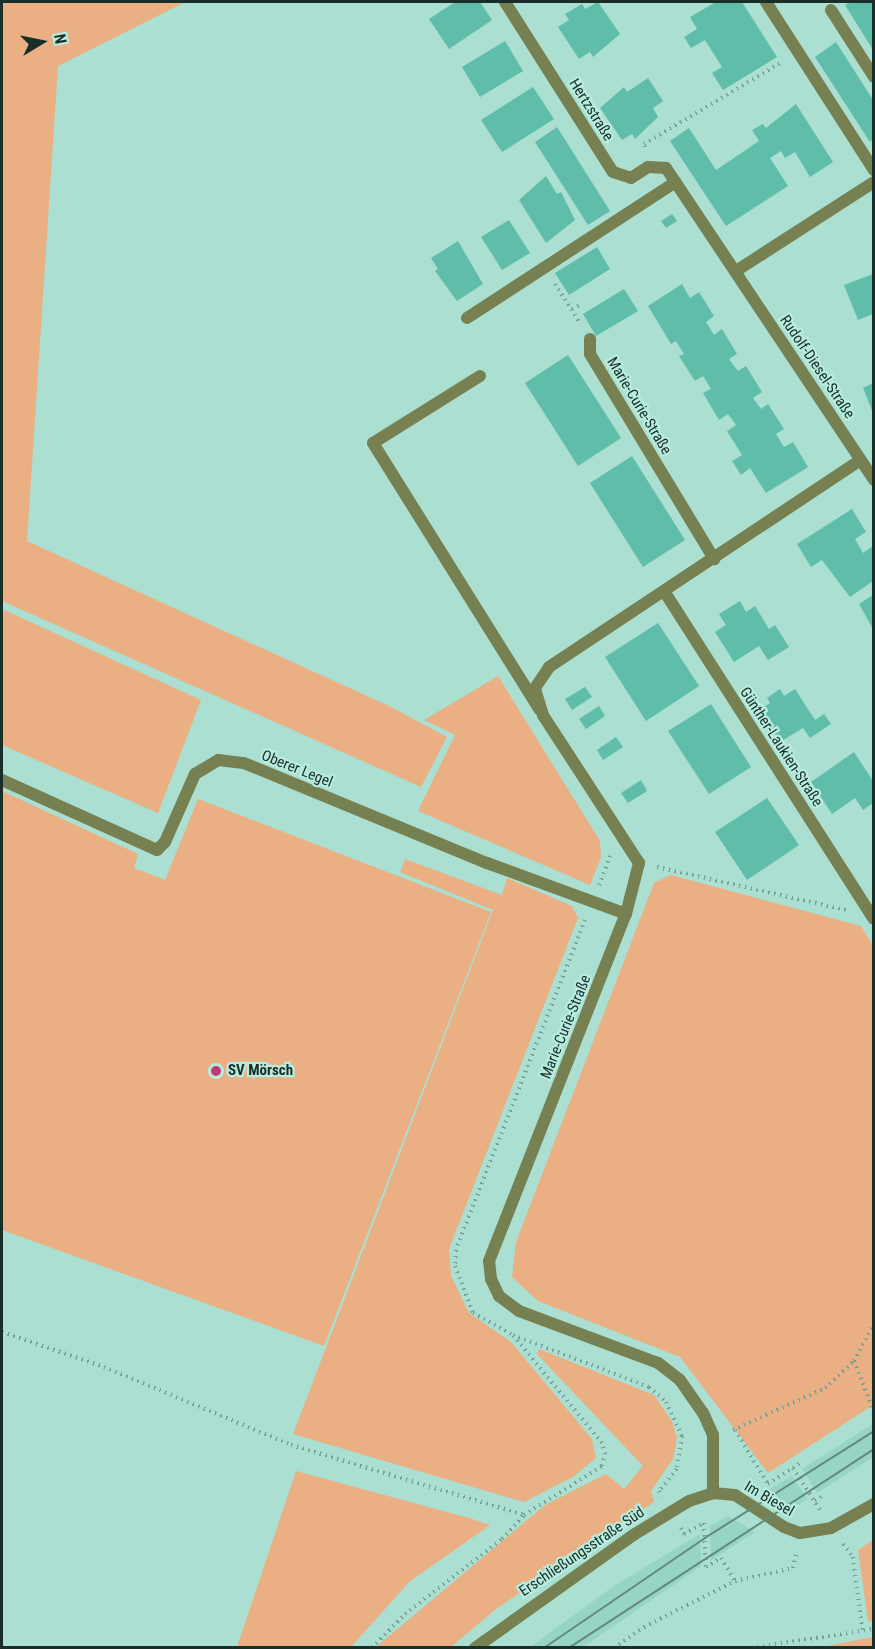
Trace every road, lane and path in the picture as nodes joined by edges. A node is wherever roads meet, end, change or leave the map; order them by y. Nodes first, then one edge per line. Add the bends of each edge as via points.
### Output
1 (505, 2) edge
2 (766, 2) edge
3 (831, 10) dead end
4 (798, 53) junction
5 (873, 77) edge
6 (648, 167) junction
7 (873, 170) edge
8 (676, 182) junction
9 (873, 182) edge
10 (544, 267) junction
11 (736, 271) junction
12 (582, 304) dead end
13 (572, 309) junction
14 (467, 318) dead end
15 (590, 339) joint
16 (480, 376) dead end
17 (861, 460) junction
18 (873, 480) edge
19 (714, 559) junction
20 (664, 591) junction
21 (543, 715) junction
22 (2, 780) edge
23 (619, 832) junction
24 (639, 863) junction
25 (592, 902) junction
26 (626, 914) junction
27 (873, 917) edge
28 (519, 1311) junction
29 (873, 1324) edge
30 (2, 1332) edge
31 (513, 1335) junction
32 (854, 1361) junction
33 (873, 1412) edge
34 (735, 1430) junction
35 (712, 1436) junction
36 (682, 1437) junction
37 (800, 1462) dead end
38 (793, 1468) junction
39 (713, 1492) junction
40 (822, 1496) dead end
41 (815, 1501) junction
42 (873, 1504) edge
43 (671, 1511) junction
44 (524, 1515) junction
45 (831, 1528) junction
46 (800, 1533) junction
47 (853, 1557) dead end
48 (735, 1581) junction
49 (862, 1629) junction
50 (873, 1629) edge
51 (372, 1647) edge
52 (475, 1647) edge
53 (614, 1647) edge
54 (751, 1647) edge

1 - 6 street, Hertzstraße via 613,172 631,178
2 - 4 street
3 - 5 street
4 - 6 path via 644,144
4 - 7 street
6 - 8 street via 666,168
8 - 10 street
8 - 11 street
9 - 11 street
10 - 13 path
10 - 14 street
11 - 17 street, Rudolf-Diesel-Straße
12 - 13 path
13 - 15 path
15 - 19 street, Marie-Curie-Straße via 590,354
16 - 21 street via 373,443
17 - 18 street, Rudolf-Diesel-Straße
17 - 19 street
19 - 20 street
20 - 21 street via 549,667 535,688
20 - 27 street, Günther-Laukien-Straße
21 - 23 street
22 - 25 street, Oberer Legel via 157,850 165,842 195,774 218,760 244,763
23 - 24 street
23 - 25 path
24 - 26 street, Marie-Curie-Straße
24 - 27 path
25 - 26 street, Oberer Legel
25 - 31 path via 456,1250 454,1266 473,1313
26 - 28 street, Marie-Curie-Straße via 489,1261 490,1279 499,1296
28 - 31 path
28 - 35 street, Marie-Curie-Straße via 658,1363 680,1380 703,1413
29 - 32 path
30 - 44 path via 104,1367 291,1445
31 - 36 path via 649,1387 666,1402
31 - 44 path via 602,1443 605,1454 602,1466
32 - 33 path
32 - 34 path via 825,1388
34 - 35 path
34 - 38 path via 768,1484
35 - 36 path
35 - 39 street, Marie-Curie-Straße
36 - 43 path via 677,1469 659,1491
37 - 38 path
38 - 41 path
39 - 43 street, Erschließungsstraße Süd
39 - 46 street, Im Biesel via 735,1495
40 - 41 path
41 - 45 path
42 - 45 street, Im Biesel
43 - 48 path via 684,1534 704,1523 706,1567 721,1558
43 - 52 street, Erschließungsstraße Süd
44 - 51 path via 502,1539 405,1614
45 - 46 street, Im Biesel
46 - 48 path via 793,1568
47 - 49 path
48 - 53 path via 644,1627
49 - 50 path
49 - 54 path

